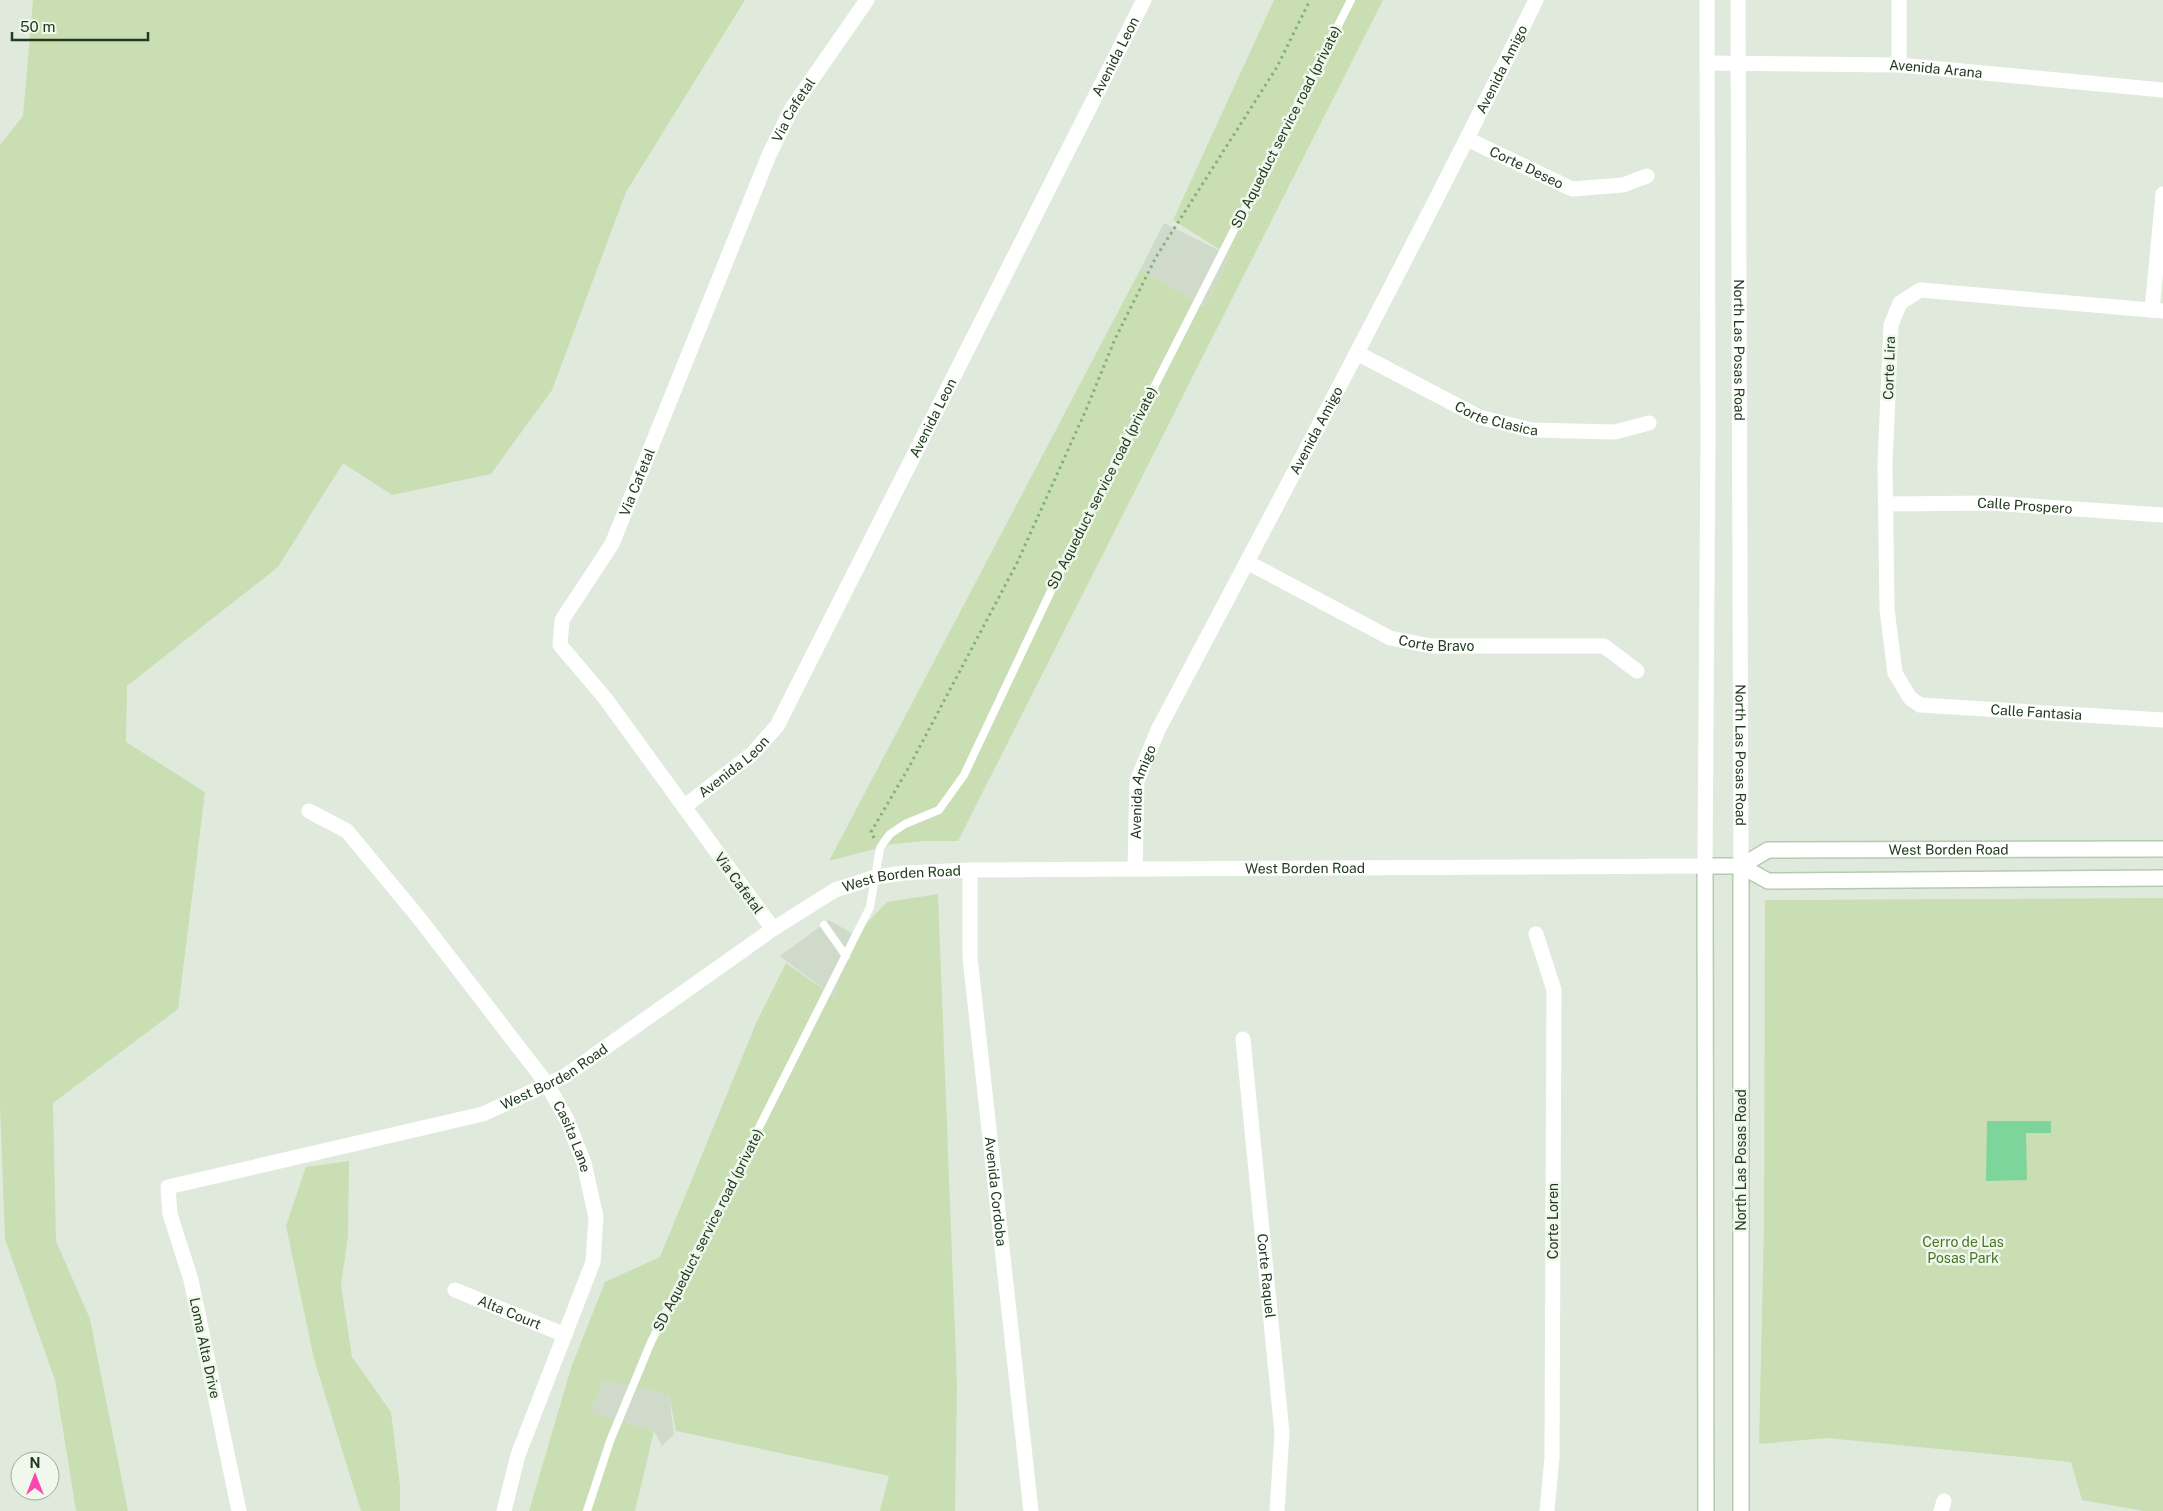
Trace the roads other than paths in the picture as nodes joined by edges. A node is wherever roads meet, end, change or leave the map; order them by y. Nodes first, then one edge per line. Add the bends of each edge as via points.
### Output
1 (867, 0) edge
2 (1144, 0) edge
3 (1351, 0) edge
4 (1536, 0) edge
5 (1707, 0) edge
6 (1738, 0) edge
7 (1899, 0) edge
8 (1707, 63) junction
9 (1738, 63) junction
10 (1898, 64) junction
11 (2163, 90) edge
12 (1467, 139) junction
13 (1647, 176) dead end
14 (2163, 194) edge
15 (2157, 310) edge
16 (1357, 353) junction
17 (1649, 423) dead end
18 (1887, 504) junction
19 (2163, 515) edge
20 (1247, 562) junction
21 (1638, 672) dead end
22 (1910, 698) joint
23 (2163, 720) edge
24 (684, 807) junction
25 (309, 811) dead end
26 (2163, 849) edge
27 (1705, 866) junction
28 (1741, 866) junction
29 (1135, 869) junction
30 (970, 870) junction
31 (876, 877) junction
32 (2163, 878) edge
33 (824, 926) dead end
34 (773, 929) junction
35 (1536, 934) dead end
36 (846, 956) junction
37 (1243, 1039) dead end
38 (547, 1084) junction
39 (168, 1187) joint
40 (454, 1290) dead end
41 (565, 1335) junction
42 (239, 1511) edge
43 (504, 1511) edge
44 (587, 1511) edge
45 (1031, 1511) edge
46 (1277, 1511) edge
47 (1547, 1511) edge
48 (1706, 1511) edge
49 (1741, 1511) edge

1 - 24 street, Via Cafetal via 792,108 769,155 612,544 562,620 560,645 605,698
2 - 24 street, Avenida Leon via 777,726 752,754
3 - 31 lane, SD Aqueduct service road (private) via 1067,557 964,775 939,810 890,834 880,848
4 - 12 street, Avenida Amigo
5 - 8 street
6 - 9 street, North Las Posas Road
7 - 10 street
8 - 9 street, Avenida Arana
8 - 27 street
9 - 10 street, Avenida Arana
9 - 28 street, North Las Posas Road
10 - 11 street, Avenida Arana
12 - 13 street, Corte Deseo via 1572,189 1623,185
12 - 16 street, Avenida Amigo
14 - 15 street
15 - 18 street, Corte Lira via 1920,290 1900,303 1891,326 1885,464
16 - 17 street, Corte Clasica via 1479,417 1531,430 1615,432
16 - 20 street, Avenida Amigo
18 - 19 street, Calle Prospero via 1989,503
18 - 22 street, Corte Lira via 1887,609 1895,673
20 - 21 street, Corte Bravo via 1390,638 1431,646 1604,646
20 - 29 street, Avenida Amigo via 1158,730 1137,781
22 - 23 street, Calle Fantasia via 1920,705
24 - 34 street, Via Cafetal
25 - 38 street, Casita Lane via 347,831 419,918
26 - 28 street, West Borden Road via 1768,850
27 - 28 street, West Borden Road
27 - 29 street, West Borden Road
27 - 48 street
28 - 32 street, West Borden Road via 1768,881
28 - 49 street, North Las Posas Road
29 - 30 street, West Borden Road
30 - 31 street, West Borden Road
30 - 45 street, Avenida Cordoba via 970,956
31 - 34 street, West Borden Road via 835,890
31 - 36 lane, SD Aqueduct service road (private) via 870,907
33 - 36 lane
34 - 38 street, West Borden Road via 564,1076
35 - 47 street, Corte Loren via 1554,990 1552,1457
36 - 44 lane, SD Aqueduct service road (private) via 651,1342 610,1441
37 - 46 street, Corte Raquel via 1282,1433
38 - 39 street, West Borden Road via 483,1114
38 - 41 street, Casita Lane via 567,1120 584,1163 596,1217 593,1262
39 - 42 street, Loma Alta Drive via 170,1214 191,1280
40 - 41 street, Alta Court
41 - 43 street, Casita Lane via 518,1455

